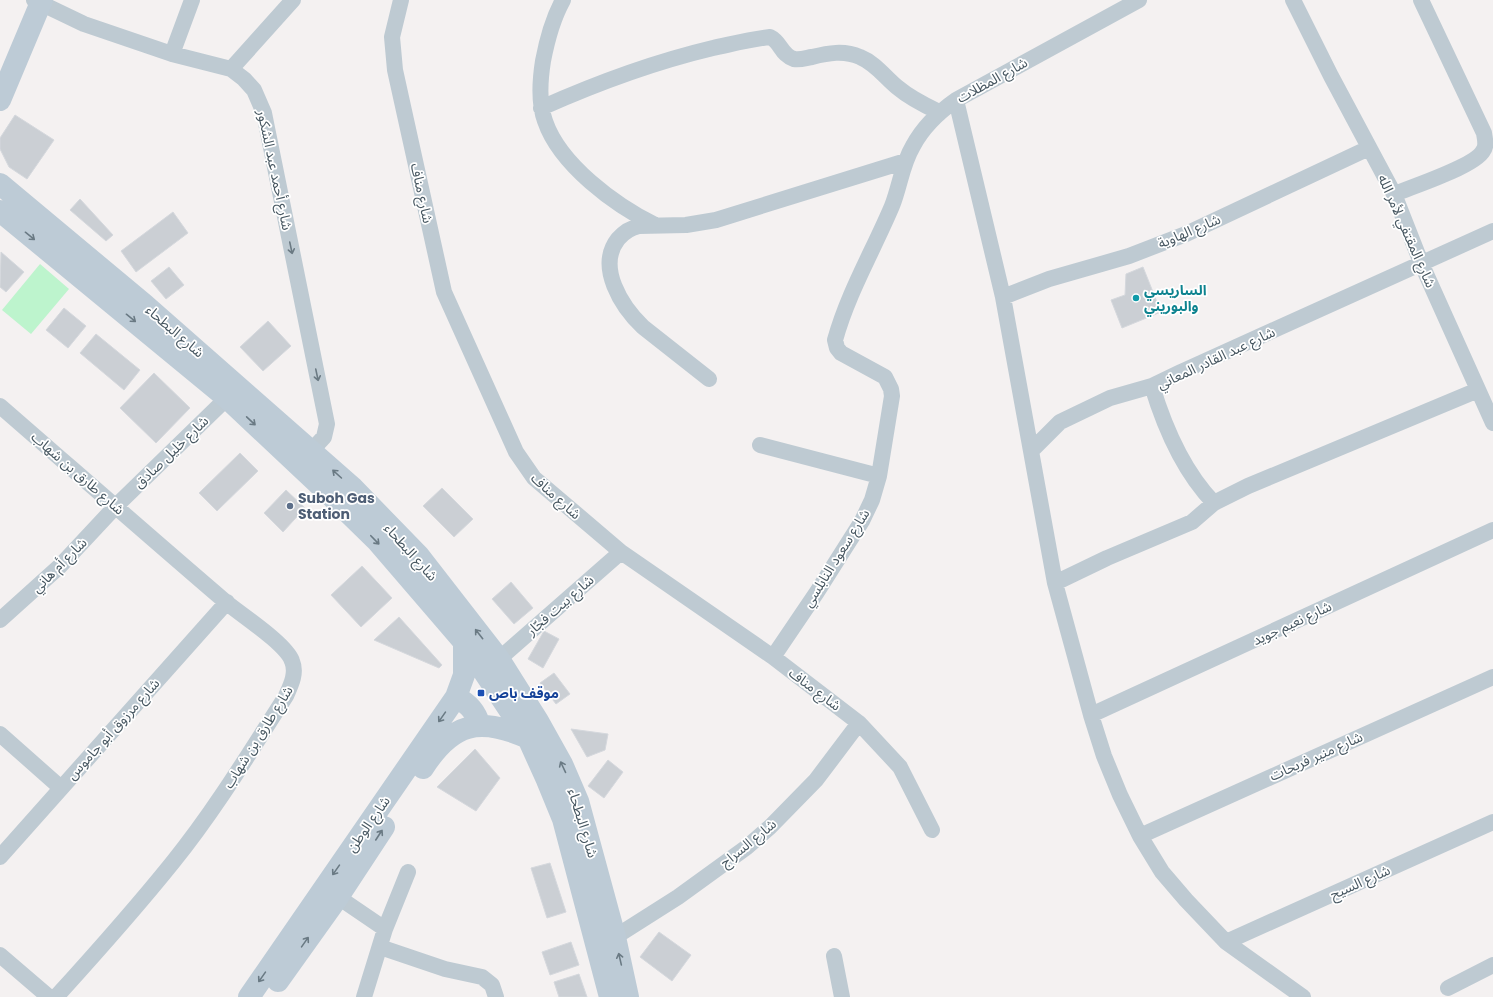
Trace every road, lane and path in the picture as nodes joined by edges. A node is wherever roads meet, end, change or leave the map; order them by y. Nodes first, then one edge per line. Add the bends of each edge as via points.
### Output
1 (192, 0) edge
2 (293, 0) edge
3 (401, 0) edge
4 (563, 0) edge
5 (1139, 0) edge
6 (1293, 0) edge
7 (1421, 0) edge
8 (39, 1) edge
9 (172, 54) junction
10 (232, 70) junction
11 (1, 97) edge
12 (956, 100) junction
13 (541, 108) junction
14 (939, 112) junction
15 (1369, 148) junction
16 (906, 161) junction
17 (1, 184) edge
18 (1394, 194) junction
19 (892, 206) joint
20 (0, 211) edge
21 (655, 225) junction
22 (1493, 232) edge
23 (1422, 265) junction
24 (1003, 297) junction
25 (709, 378) dead end
26 (1152, 386) junction
27 (1478, 390) junction
28 (226, 398) junction
29 (0, 406) edge
30 (1493, 423) edge
31 (760, 445) dead end
32 (1032, 450) junction
33 (311, 451) junction
34 (879, 476) junction
35 (1214, 503) junction
36 (116, 506) junction
37 (1493, 530) edge
38 (621, 552) junction
39 (1055, 583) junction
40 (227, 602) junction
41 (0, 620) edge
42 (464, 642) junction
43 (773, 657) junction
44 (498, 659) junction
45 (1493, 677) edge
46 (456, 697) junction
47 (1090, 715) junction
48 (859, 723) junction
49 (480, 726) junction
50 (0, 734) edge
51 (528, 738) junction
52 (61, 788) junction
53 (1493, 822) edge
54 (932, 830) dead end
55 (1140, 836) junction
56 (0, 857) edge
57 (408, 872) dead end
58 (338, 897) junction
59 (385, 929) junction
60 (615, 937) junction
61 (1226, 942) junction
62 (380, 947) junction
63 (0, 954) edge
64 (834, 956) dead end
65 (1493, 965) edge
66 (1448, 988) dead end
67 (49, 997) edge
68 (56, 997) edge
69 (249, 997) edge
70 (266, 997) edge
71 (364, 997) edge
72 (496, 997) edge
73 (610, 997) edge
74 (628, 997) edge
75 (842, 997) edge
76 (1304, 997) edge

1 - 9 street
2 - 10 street
3 - 38 street, شارع مناف via 392,37 395,70 444,292 525,467 543,487
4 - 13 street via 554,20 545,53 540,83
5 - 12 street, شارع المظلات
6 - 15 street, شارع المقتفي لأمر الله
7 - 18 street via 1484,133 1486,145 1483,152 1468,164
8 - 9 street, شارع أحمد عبد الشكور via 84,24
8 - 11 street
9 - 10 street, شارع أحمد عبد الشكور
10 -> 33 street, شارع أحمد عبد الشكور via 254,90 264,113 327,424 324,437
12 - 14 street, شارع المظلات
12 - 24 street
13 - 14 street via 618,76 658,63 770,37 793,58 837,52 859,56 872,63 911,98
13 - 21 street via 555,142 588,179 616,202
14 - 16 street, شارع المظلات via 920,135
15 - 18 street, شارع المقتفي لأمر الله
15 - 24 street, شارع الهاوية via 1186,234 1129,256 1049,279
16 - 19 street, شارع المظلات
16 - 21 street via 716,220 686,225
17 - 33 street, شارع البطحاء via 146,305
18 - 23 street, شارع المقتفي لأمر الله
19 - 34 street, شارع سعود النابلسي via 863,267 835,340 836,348 841,353 885,377 891,389
20 -> 28 street, شارع البطحاء
21 - 25 street via 633,227 616,242 610,257 615,289 634,319
22 - 23 street, شارع عبد القادر المعاني
23 - 26 street, شارع عبد القادر المعاني
23 - 27 street, شارع المقتفي لأمر الله
24 - 32 street
26 - 32 street via 1110,398 1060,422
26 - 35 street, شارع عبد القادر المعاني via 1181,459 1201,490
27 - 30 street, شارع المقتفي لأمر الله
27 - 35 street via 1248,486
28 - 36 street, شارع خليل صادق
28 -> 42 street, شارع البطحاء via 378,542
29 - 36 street, شارع طارق بن شهاب
31 - 34 street
32 - 39 street
44 -> 33 street, شارع البطحاء via 419,556 352,487
34 - 43 street, شارع سعود النابلسي via 862,521
35 - 39 street via 1192,522
36 - 40 street, شارع طارق بن شهاب
36 - 41 street, شارع أم هاني via 54,571
37 - 47 street, شارع نعيم جويد
38 - 43 street, شارع مناف
38 - 44 street, شارع بيت فجّار
39 - 47 street
40 - 52 street, شارع مرزوق أبو جاموس
40 - 68 street, شارع طارق بن شهاب via 288,654 294,672 292,684 239,770 174,861
42 - 46 street, شارع الوطن via 464,675
42 - 51 street, شارع البطحاء
43 - 48 street, شارع مناف
60 -> 44 street, شارع البطحاء via 578,801 559,758
45 - 55 street, شارع منير فريحات
46 - 49 street via 472,709 478,717
46 -> 69 street, شارع الوطن
47 - 55 street via 1106,762
48 - 54 street, شارع مناف via 900,767
48 - 60 street, شارع السراج via 816,780 770,827 747,847 678,896
49 - 51 street, شارع الوطن via 507,729
58 -> 49 street, شارع الوطن via 437,748 456,733
50 - 52 street
51 - 73 street, شارع البطحاء via 563,819
52 - 56 street, شارع مرزوق أبو جاموس
53 - 61 street, شارع السيح
55 - 61 street via 1162,872
57 - 59 street
58 - 59 street
70 -> 58 street, شارع الوطن
59 - 62 street
74 -> 60 street, شارع البطحاء
61 - 76 street
62 - 71 street
62 - 72 street via 445,969 482,977 492,985
63 - 67 street
64 - 75 street
65 - 66 street

